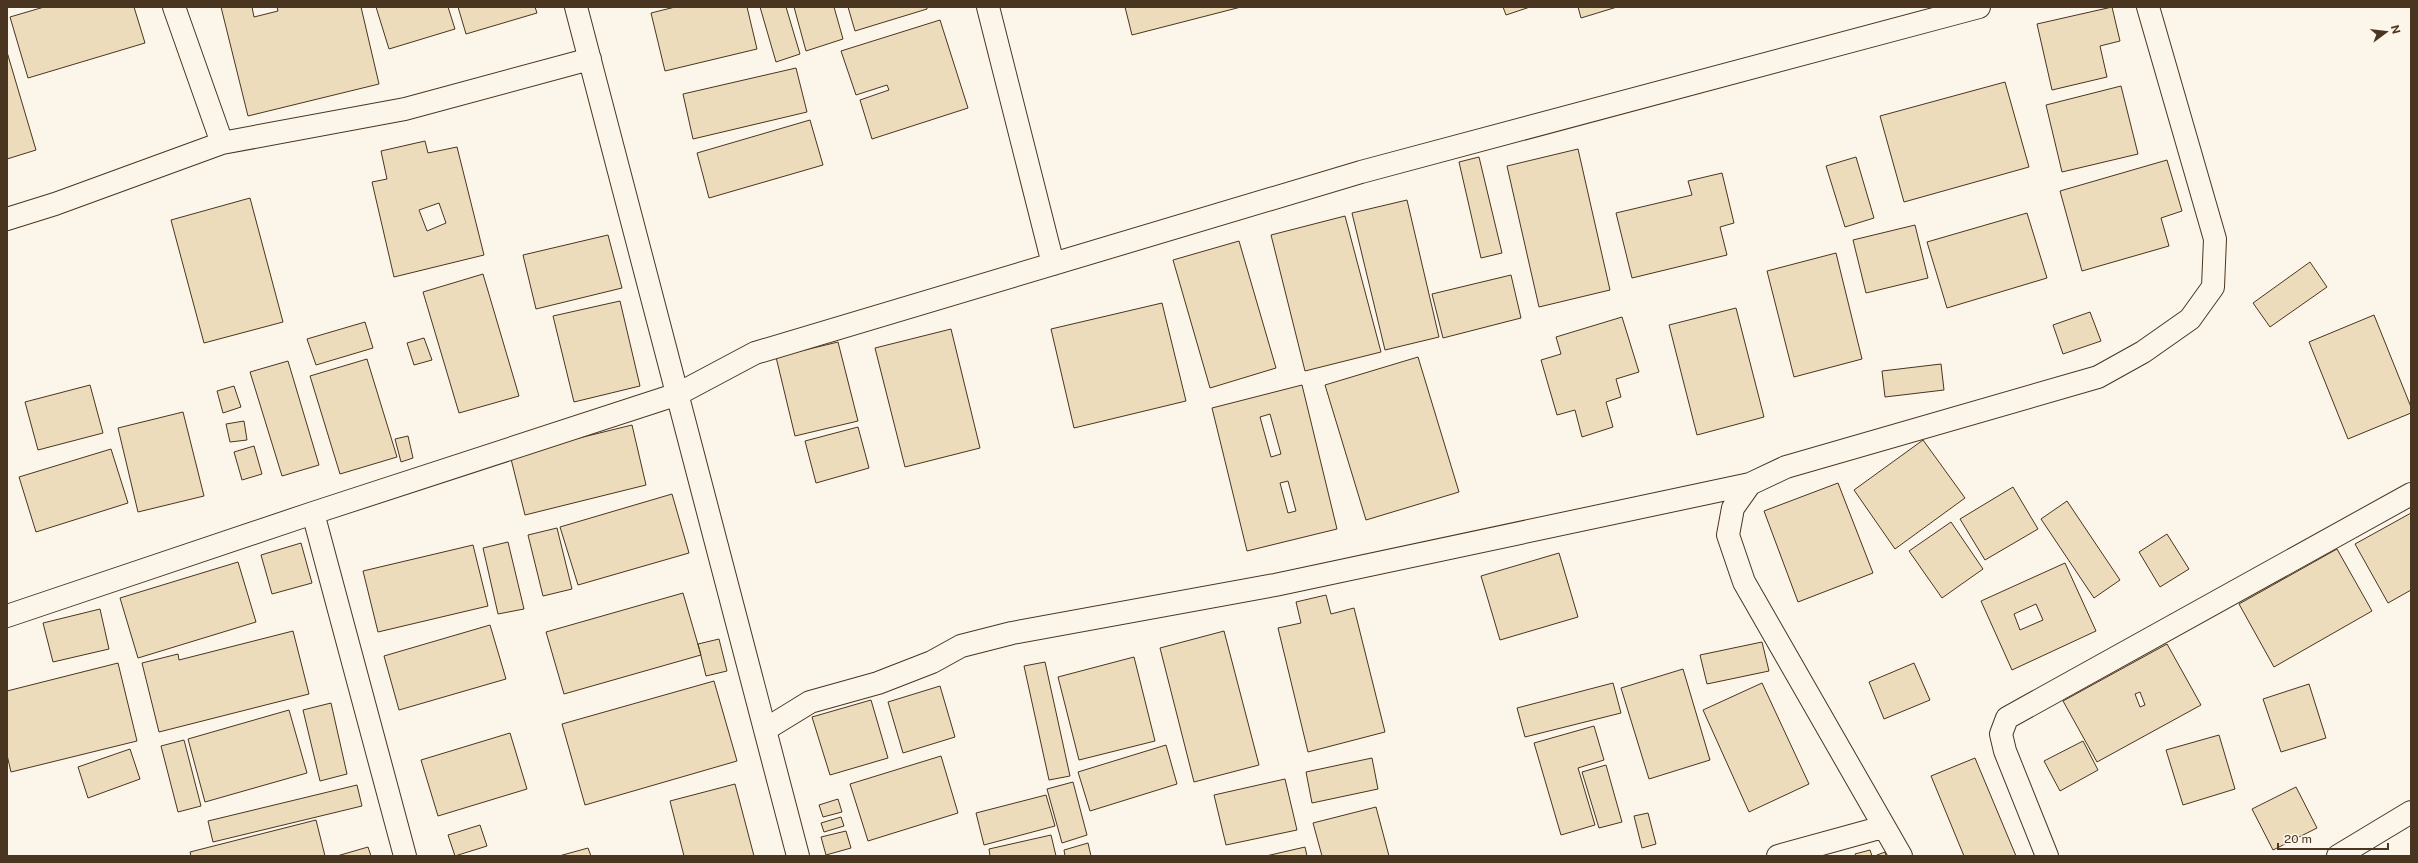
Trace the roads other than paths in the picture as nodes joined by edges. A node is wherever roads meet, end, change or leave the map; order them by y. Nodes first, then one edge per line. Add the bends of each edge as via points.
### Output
1 (174, 7) edge
2 (576, 7) edge
3 (988, 7) edge
4 (1979, 7) edge
5 (2148, 7) edge
6 (590, 59) junction
7 (222, 143) junction
8 (7, 219) edge
9 (1053, 264) junction
10 (678, 394) junction
11 (1750, 484) junction
12 (2411, 494) edge
13 (312, 513) junction
14 (7, 616) edge
15 (766, 729) junction
16 (2411, 812) edge
17 (1883, 827) junction
18 (405, 856) edge
19 (798, 856) edge
20 (1778, 856) edge
21 (1901, 856) edge
22 (2047, 856) edge
23 (2338, 856) edge

1 - 7 street
2 - 6 street
3 - 9 street
4 - 9 street via 1361,172
5 - 11 street via 2215,239 2212,287 2190,319 2143,352 2098,377 1786,467
6 - 7 street via 405,109
6 - 10 street
7 - 8 street via 62,202
9 - 10 street via 755,353
10 - 13 street
10 - 15 street
11 - 15 street via 1275,585 1012,633 961,646 932,662 878,683 810,702
11 - 17 street via 1733,508 1728,535 1744,582
12 - 22 street via 2007,718 2001,734 2005,751
13 - 14 street
13 - 18 street
15 - 19 street
16 - 23 street
17 - 20 street
17 - 21 street

